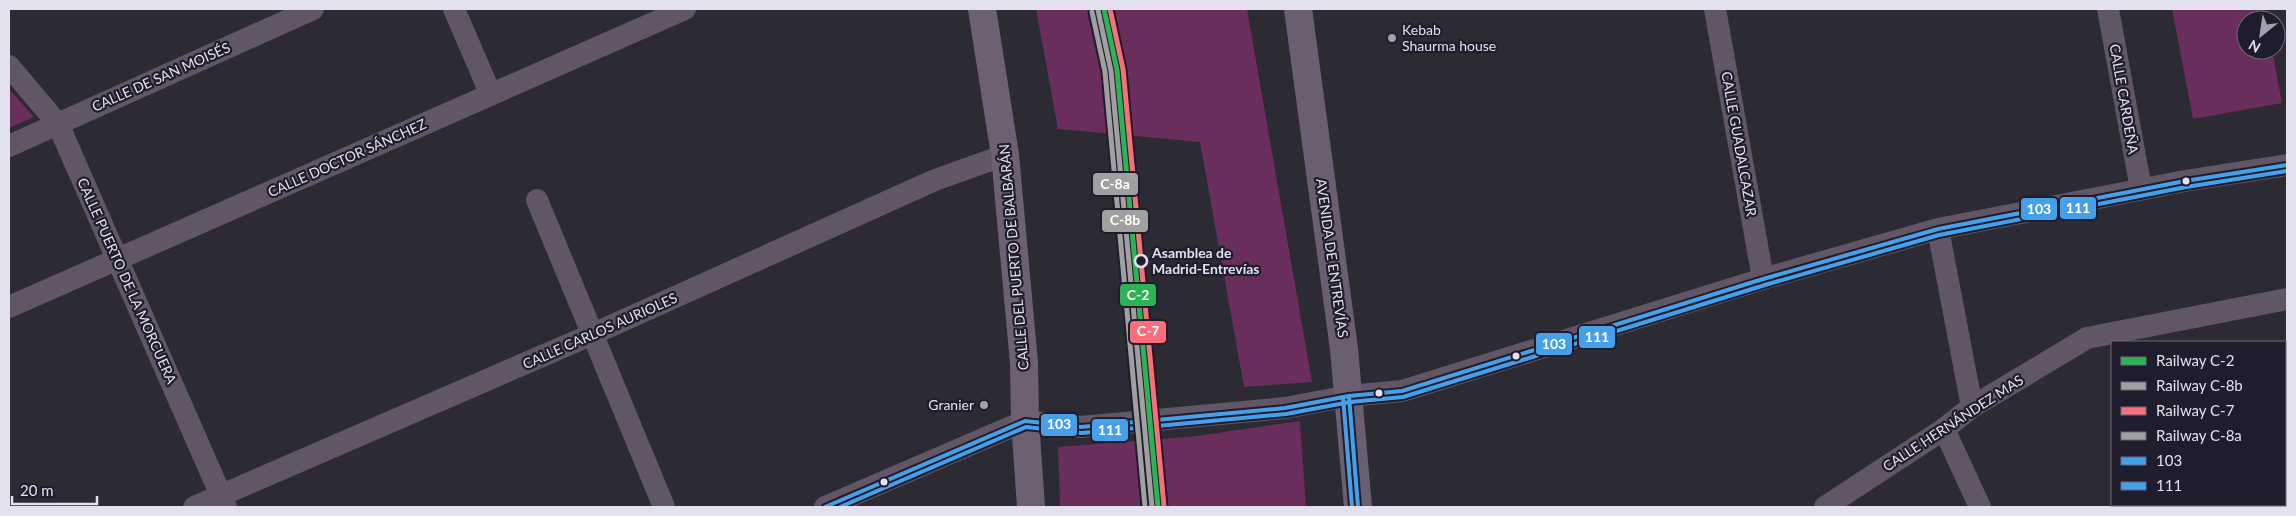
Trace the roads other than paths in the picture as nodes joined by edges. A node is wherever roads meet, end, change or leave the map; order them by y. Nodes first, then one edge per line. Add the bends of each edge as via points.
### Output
1 (314, 9) edge
2 (454, 9) edge
3 (685, 9) edge
4 (982, 9) edge
5 (1298, 9) edge
6 (1715, 9) edge
7 (2108, 9) edge
8 (9, 66) edge
9 (491, 95) junction
10 (58, 124) junction
11 (9, 146) edge
12 (1005, 155) junction
13 (2287, 164) edge
14 (2141, 189) junction
15 (537, 200) dead end
16 (1938, 229) junction
17 (116, 258) junction
18 (1763, 279) junction
19 (2287, 299) edge
20 (9, 307) edge
21 (593, 334) junction
22 (1349, 396) junction
23 (1972, 407) junction
24 (1025, 421) junction
25 (1944, 429) junction
26 (223, 501) edge
27 (194, 507) edge
28 (664, 507) edge
29 (825, 507) edge
30 (1031, 507) edge
31 (1358, 507) edge
32 (1825, 507) edge
33 (1980, 507) edge

1 - 10 street, CALLE DE SAN MOISÉS
2 - 9 street
3 - 9 street, CALLE DOCTOR SÁNCHEZ
4 - 12 street, CALLE DEL PUERTO DE BALBARÁN
5 - 22 main road, AVENIDA DE ENTREVÍAS
6 - 18 street, CALLE GUADALCAZAR
7 - 14 street, CALLE CARDEÑA
8 - 10 street, CALLE PUERTO DE LA MORCUERA
9 - 17 street, CALLE DOCTOR SÁNCHEZ
10 - 11 street, CALLE DE SAN MOISÉS
10 - 17 street, CALLE PUERTO DE LA MORCUERA
12 - 21 street, CALLE CARLOS AURIOLES via 935,180
12 - 24 street, CALLE DEL PUERTO DE BALBARÁN via 1024,362
13 - 14 street
14 - 16 street
15 - 21 street
16 - 18 street
16 - 23 street
17 - 20 street, CALLE DOCTOR SÁNCHEZ
17 - 26 street, CALLE PUERTO DE LA MORCUERA
18 - 22 street via 1402,391
19 - 23 street, CALLE HERNÁNDEZ MAS via 2087,338
21 - 26 street, CALLE CARLOS AURIOLES
21 - 28 street
22 - 24 street via 1285,408 1081,427
22 - 31 main road, AVENIDA DE ENTREVÍAS
23 - 25 street, CALLE HERNÁNDEZ MAS
24 - 29 street
24 - 30 street, CALLE DEL PUERTO DE BALBARÁN
25 - 32 street, CALLE HERNÁNDEZ MAS
25 - 33 street
26 - 27 street, CALLE CARLOS AURIOLES

